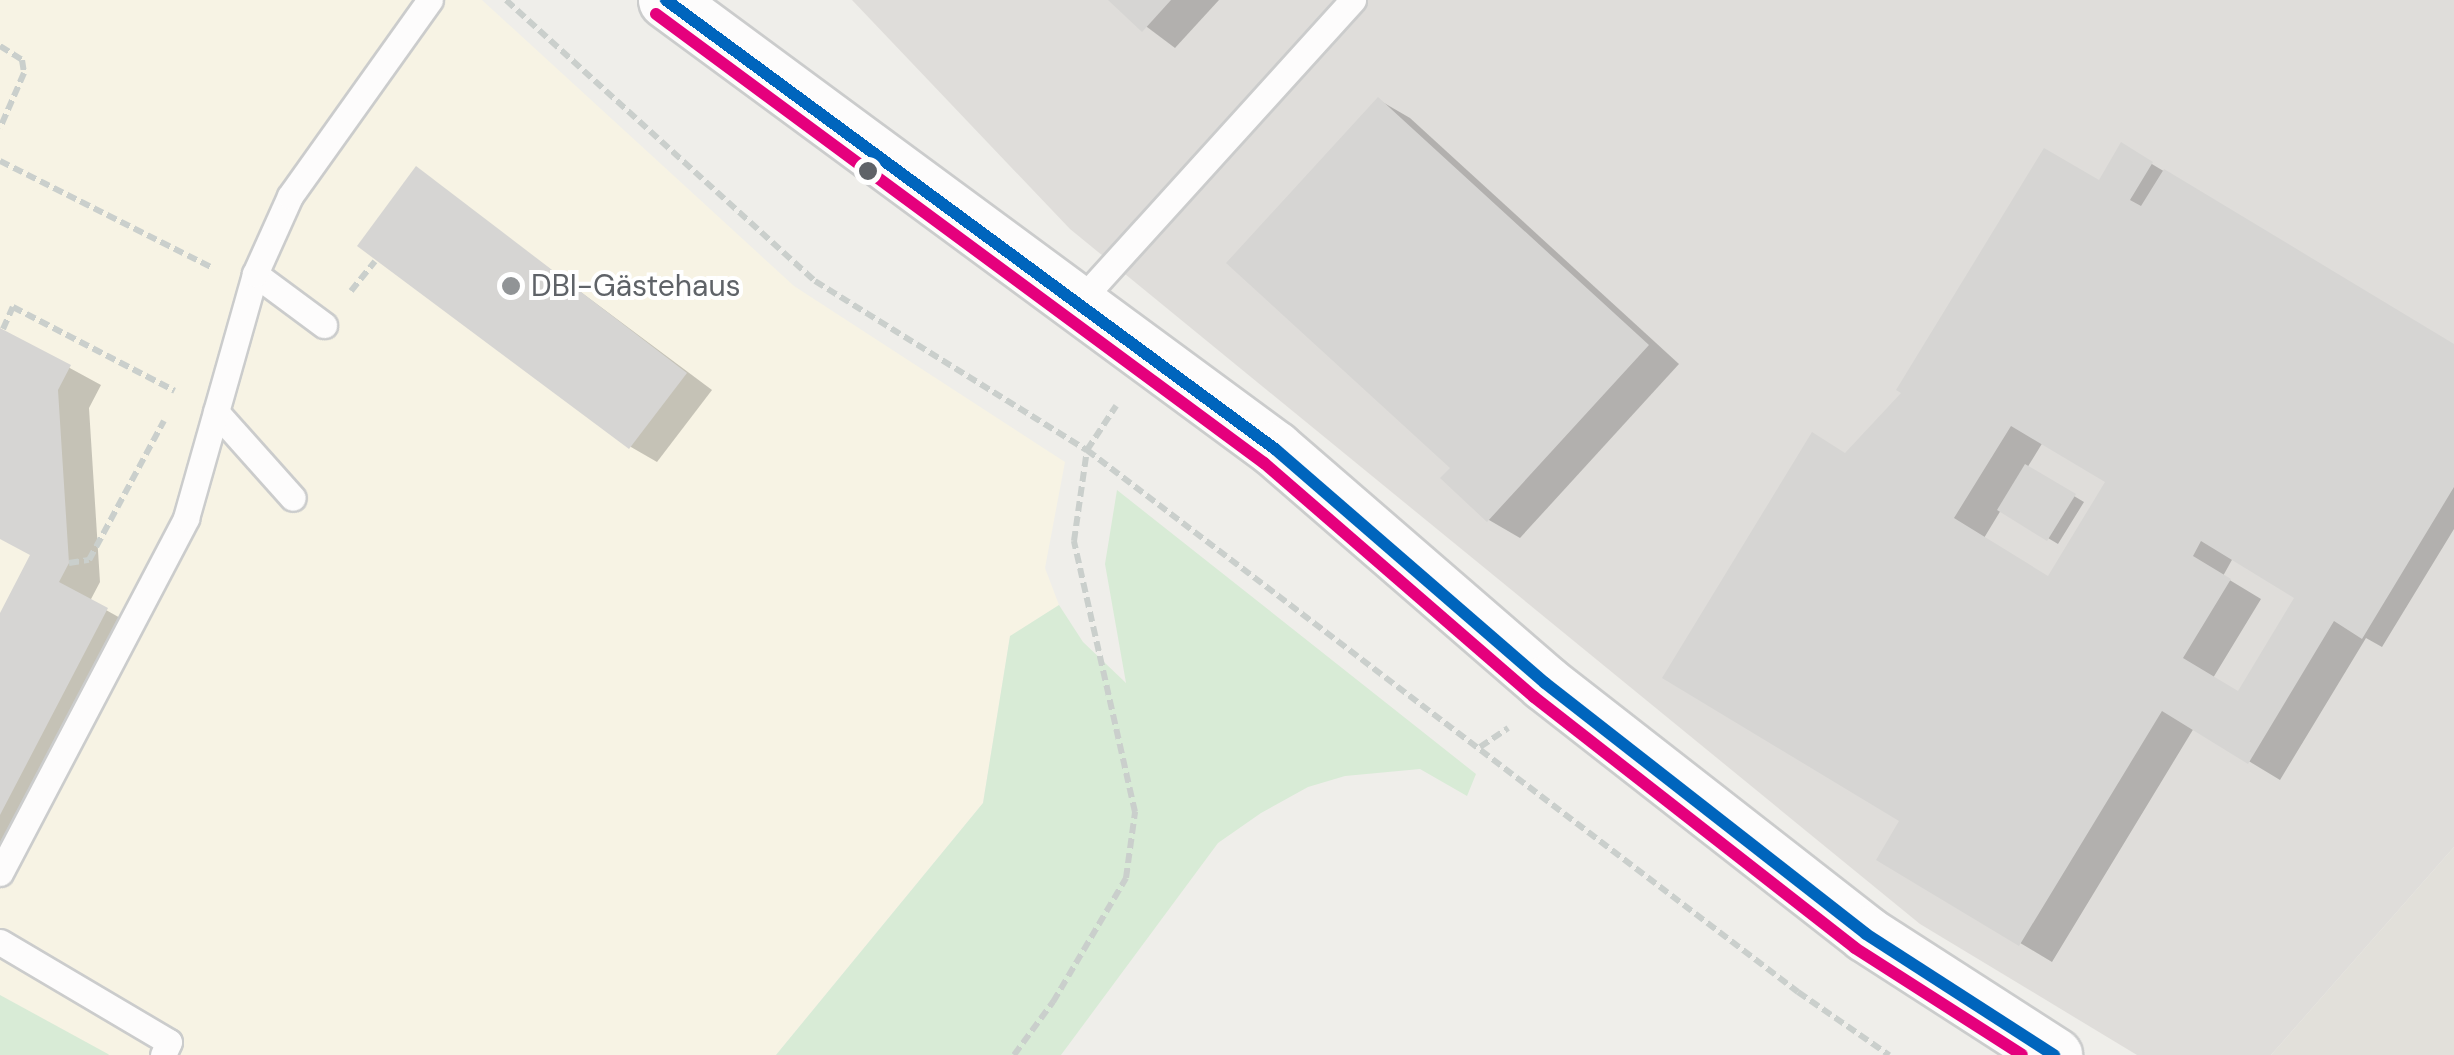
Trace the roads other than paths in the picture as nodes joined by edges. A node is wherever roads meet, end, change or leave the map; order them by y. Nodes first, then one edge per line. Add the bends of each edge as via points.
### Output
1 (430, 0) edge
2 (666, 0) edge
3 (1353, 0) edge
4 (255, 274) junction
5 (1079, 302) junction
6 (324, 326) dead end
7 (216, 412) junction
8 (293, 498) dead end
9 (0, 873) edge
10 (0, 942) edge
11 (163, 1055) edge
12 (2054, 1055) edge

1 - 4 lane via 290,196
2 - 5 main road
3 - 5 lane
4 - 6 lane
4 - 7 lane
5 - 12 main road via 1275,449 1545,683 1850,922
7 - 8 lane
7 - 9 lane via 186,518
10 - 11 lane via 169,1042

